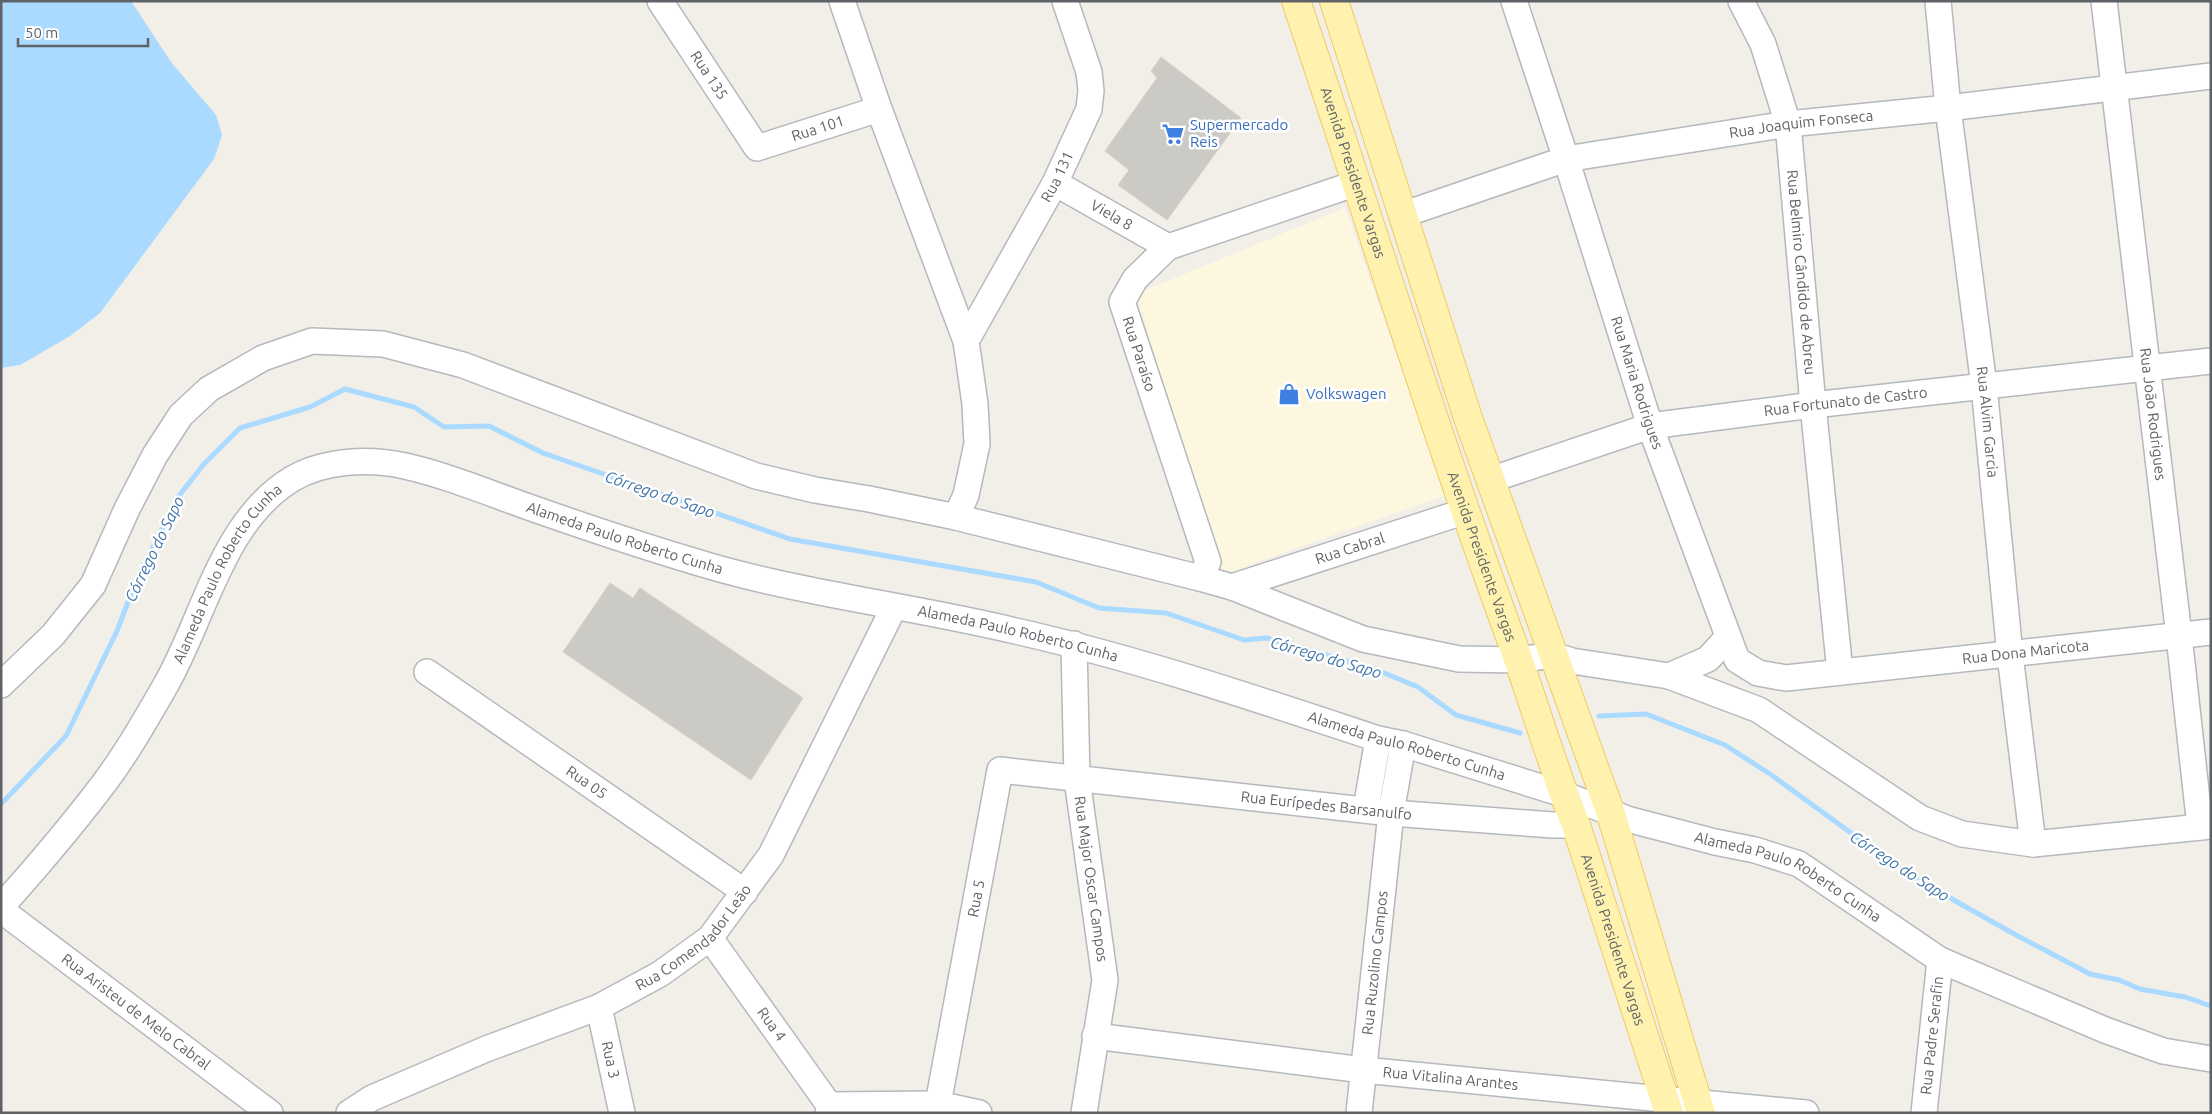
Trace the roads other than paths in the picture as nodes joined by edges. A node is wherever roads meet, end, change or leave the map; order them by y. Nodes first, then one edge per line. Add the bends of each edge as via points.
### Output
1 (660, 1) edge
2 (842, 1) edge
3 (1065, 1) edge
4 (1296, 1) edge
5 (1334, 1) edge
6 (1514, 1) edge
7 (1741, 1) edge
8 (1938, 1) edge
9 (2104, 1) edge
10 (2211, 76) edge
11 (2113, 87) junction
12 (1948, 108) junction
13 (879, 109) junction
14 (1788, 124) junction
15 (757, 148) joint
16 (1566, 159) junction
17 (1055, 182) junction
18 (1357, 182) junction
19 (1402, 215) junction
20 (1168, 247) junction
21 (966, 341) junction
22 (2211, 361) edge
23 (2146, 368) junction
24 (1984, 386) junction
25 (1812, 405) junction
26 (1650, 426) junction
27 (1490, 480) junction
28 (1466, 511) junction
29 (956, 517) junction
30 (1200, 578) junction
31 (1232, 587) junction
32 (894, 607) junction
33 (2211, 632) edge
34 (2179, 636) junction
35 (1728, 637) junction
36 (1074, 644) junction
37 (1553, 655) junction
38 (2010, 655) junction
39 (1518, 660) junction
40 (427, 672) dead end
41 (1840, 672) junction
42 (1669, 676) junction
43 (1, 685) edge
44 (1378, 739) junction
45 (1403, 744) junction
46 (1077, 779) junction
47 (1563, 794) junction
48 (1366, 810) junction
49 (1391, 813) junction
50 (1611, 814) junction
51 (1576, 825) junction
52 (2205, 826) edge
53 (2033, 844) junction
54 (745, 892) junction
55 (1, 909) edge
56 (710, 938) junction
57 (1940, 960) junction
58 (599, 1007) junction
59 (1095, 1036) junction
60 (2211, 1059) edge
61 (1363, 1070) junction
62 (938, 1104) junction
63 (1699, 1108) edge
64 (829, 1109) edge
65 (1668, 1109) edge
66 (270, 1113) edge
67 (349, 1113) edge
68 (622, 1113) edge
69 (979, 1113) edge
70 (1084, 1113) edge
71 (1359, 1113) edge
72 (1806, 1113) edge
73 (1924, 1113) edge

1 - 15 street, Rua 135
2 - 13 street
3 - 17 street, Rua 131 via 1089,72 1091,91 1089,109
4 - 18 main road, Avenida Presidente Vargas
5 - 19 main road
6 - 16 street, Rua Maria Rodrigues
7 - 14 street, Rua Belmiro Cândido de Abreu via 1764,44
8 - 12 street, Rua Alvim Garcia
9 - 11 street, Rua João Rodrigues
10 - 11 street, Rua Joaquim Fonseca
11 - 12 street, Rua Joaquim Fonseca
11 - 23 street, Rua João Rodrigues
12 - 14 street, Rua Joaquim Fonseca
12 - 24 street, Rua Alvim Garcia
13 - 15 street, Rua 101
13 - 21 street
14 - 16 street, Rua Joaquim Fonseca
14 - 25 street, Rua Belmiro Cândido de Abreu
16 - 19 street, Rua Joaquim Fonseca
16 - 26 street, Rua Maria Rodrigues
17 - 20 street, Viela 8
17 - 21 street, Rua 131
18 - 20 street, Rua Paraíso
18 - 28 main road, Avenida Presidente Vargas
19 - 27 main road
20 - 30 street, Rua Paraíso via 1135,278 1122,302 1208,562
21 - 29 street via 977,444 966,495
22 - 23 street, Rua Fortunato de Castro
23 - 24 street, Rua Fortunato de Castro
23 - 34 street, Rua João Rodrigues
24 - 25 street, Rua Fortunato de Castro
24 - 38 street, Rua Alvim Garcia
25 - 26 street, Rua Fortunato de Castro
25 - 41 street, Rua Belmiro Cândido de Abreu
26 - 27 street, Rua Fortunato de Castro
26 - 35 street, Rua Maria Rodrigues
27 - 37 main road
28 - 31 street, Rua Cabral
28 - 39 main road, Avenida Presidente Vargas
29 - 30 street
29 - 43 street via 756,476 463,364 383,344 312,341 263,358 209,389 181,415 155,454 127,508 93,585 53,635
30 - 31 street
31 - 39 street via 1363,639 1459,659
32 - 36 street, Alameda Paulo Roberto Cunha
32 - 54 street, Rua Comendador Leão via 771,855
32 - 55 street, Alameda Paulo Roberto Cunha via 722,569 403,466 364,461 327,466 294,478 261,502 240,529 166,685 104,783
33 - 34 street, Rua Dona Maricota
34 - 38 street, Rua Dona Maricota
34 - 52 street, Rua João Rodrigues
35 - 41 street, Rua Maria Rodrigues via 1737,660 1758,673 1786,678
35 - 42 street via 1708,658
36 - 44 street, Alameda Paulo Roberto Cunha via 1211,684
36 - 46 street, Rua Major Oscar Campos
37 - 39 street
37 - 42 street via 1572,661
37 - 50 main road
38 - 41 street, Rua Dona Maricota
38 - 53 street, Rua Alvim Garcia
39 - 47 main road, Avenida Presidente Vargas
40 - 54 street, Rua 05
42 - 53 street via 1759,710 1920,818 1962,834
44 - 45 street, Alameda Paulo Roberto Cunha
44 - 48 street
45 - 47 street, Alameda Paulo Roberto Cunha
45 - 49 street, Rua Ruzolino Campos
46 - 48 street, Rua Eurípedes Barsanulfo
46 - 59 street, Rua Major Oscar Campos via 1105,980
46 - 62 street, Rua 5 via 1000,770
47 - 50 street, Alameda Paulo Roberto Cunha
47 - 51 main road, Avenida Presidente Vargas
48 - 49 street, Rua Eurípedes Barsanulfo
49 - 51 street, Rua Eurípedes Barsanulfo
49 - 61 street, Rua Ruzolino Campos
50 - 57 street, Alameda Paulo Roberto Cunha via 1799,864
50 - 63 main road
51 - 65 main road, Avenida Presidente Vargas
52 - 53 street
54 - 56 street, Rua Comendador Leão
55 - 66 street, Rua Aristeu de Melo Cabral
56 - 58 street, Rua Comendador Leão via 660,974
56 - 64 street, Rua 4
57 - 60 street, Alameda Paulo Roberto Cunha via 2154,1048
57 - 73 street, Rua Padre Serafin
58 - 67 street, Rua Comendador Leão via 486,1049 372,1098
58 - 68 street, Rua 3
59 - 61 street, Rua Vitalina Arantes
59 - 70 street, Rua Major Oscar Campos
61 - 65 street, Rua Vitalina Arantes
61 - 71 street, Rua Ruzolino Campos
62 - 64 street
62 - 69 street
63 - 65 street, Rua Vitalina Arantes
63 - 72 street, Rua Vitalina Arantes

